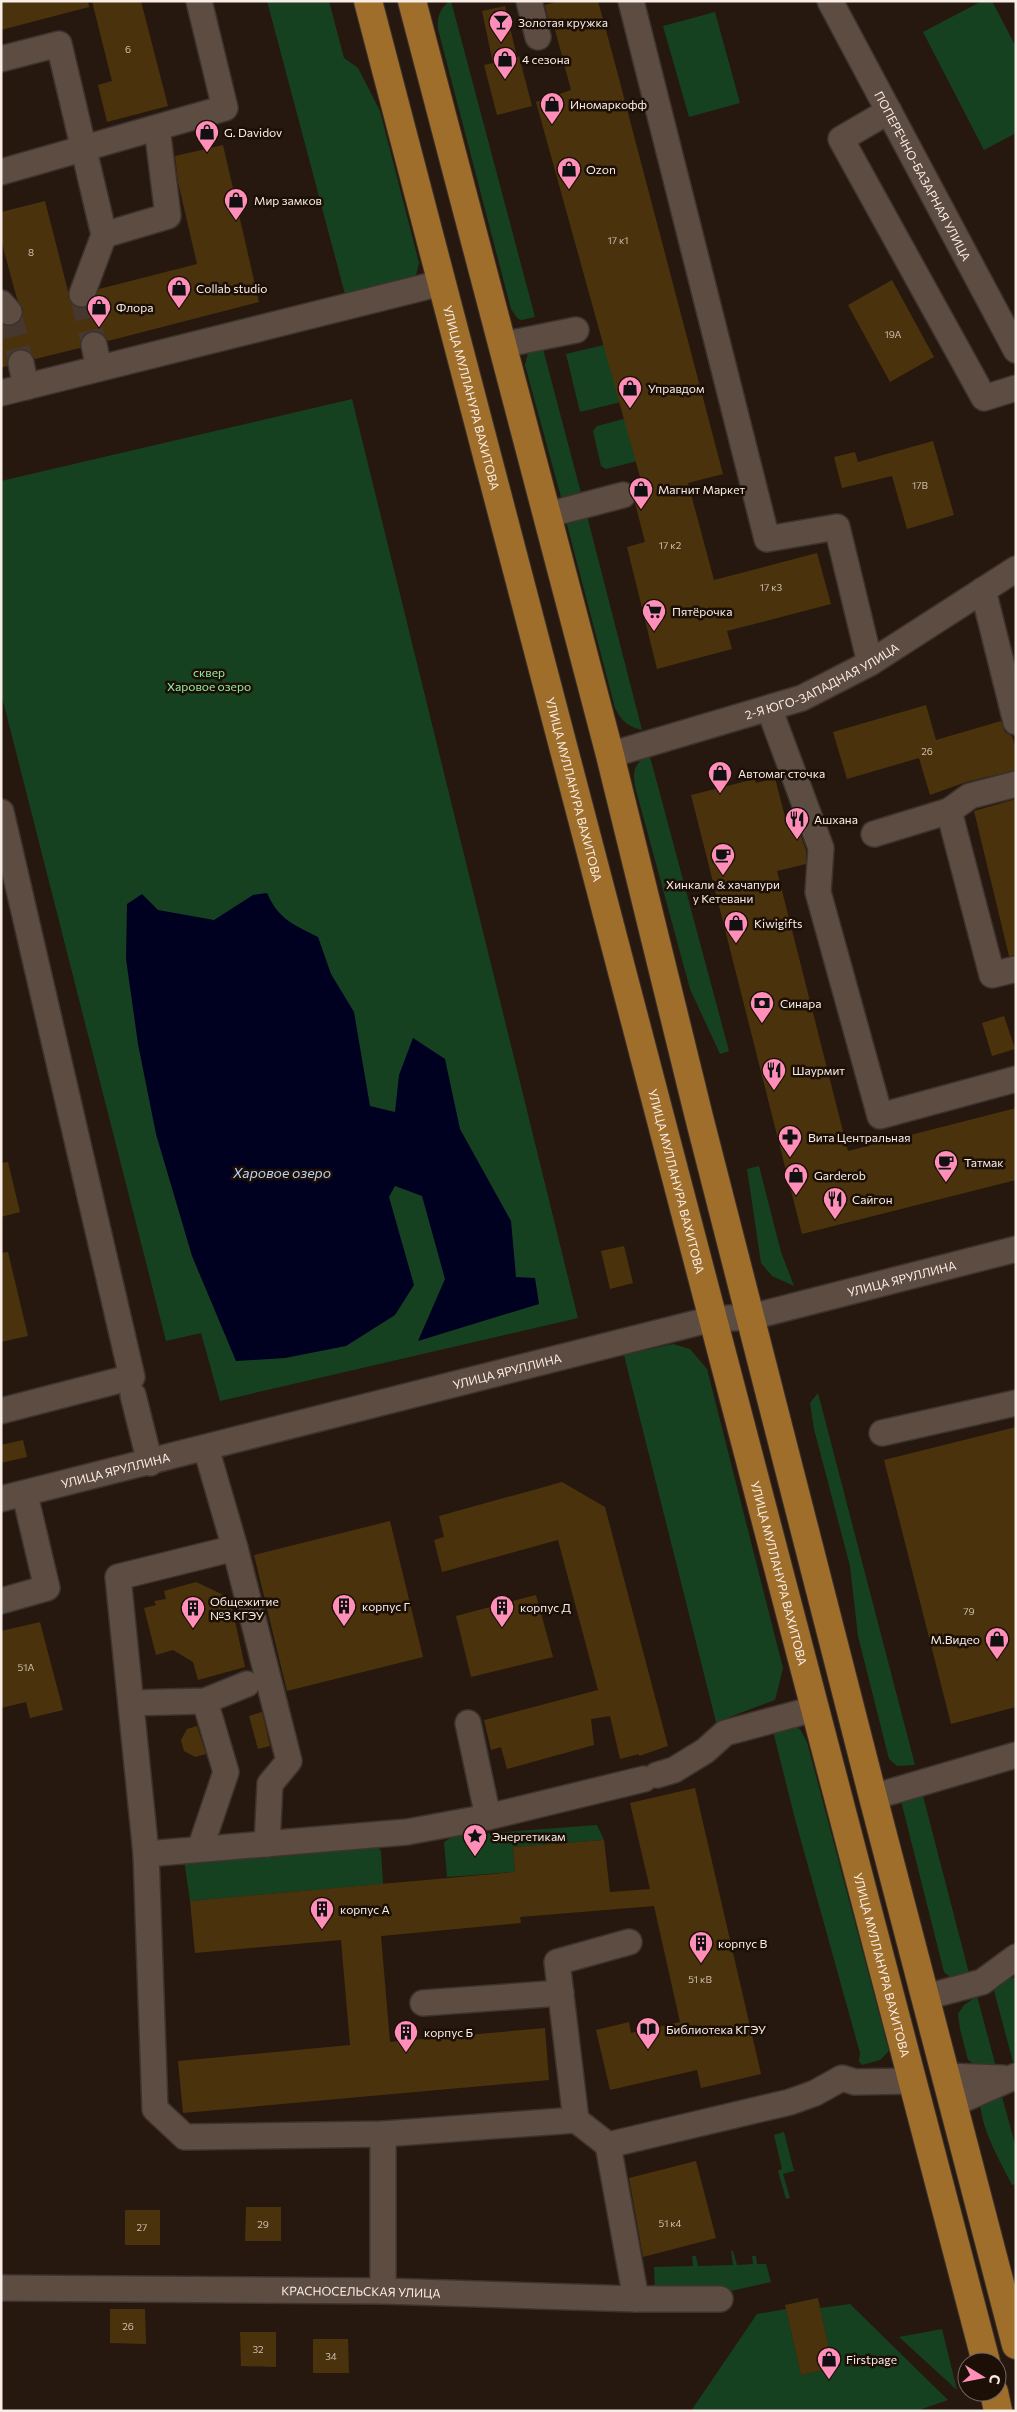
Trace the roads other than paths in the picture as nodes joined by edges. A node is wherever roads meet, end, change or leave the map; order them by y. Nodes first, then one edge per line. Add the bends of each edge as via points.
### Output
1 (198, 1) edge
2 (368, 1) edge
3 (529, 1) edge
4 (631, 1) edge
5 (830, 1) edge
6 (414, 2) edge
7 (538, 37) dead end
8 (1, 59) edge
9 (889, 111) junction
10 (157, 127) junction
11 (85, 148) junction
12 (1, 172) edge
13 (104, 236) junction
14 (440, 283) junction
15 (82, 294) tunnel mouth
16 (576, 330) dead end
17 (502, 345) junction
18 (1016, 350) edge
19 (21, 363) tunnel mouth
20 (26, 387) junction
21 (1016, 388) edge
22 (1, 393) edge
23 (623, 495) dead end
24 (547, 515) junction
25 (1016, 569) edge
26 (983, 590) junction
27 (870, 663) junction
28 (769, 708) junction
29 (1016, 722) edge
30 (610, 755) junction
31 (1016, 784) edge
32 (949, 811) junction
33 (3, 824) edge
34 (874, 834) dead end
35 (1016, 969) edge
36 (1016, 1079) edge
37 (1016, 1249) edge
38 (751, 1317) junction
39 (712, 1319) junction
40 (133, 1395) dead end
41 (1016, 1403) edge
42 (1, 1411) edge
43 (882, 1433) dead end
44 (206, 1448) junction
45 (150, 1463) junction
46 (25, 1495) junction
47 (1, 1499) edge
48 (235, 1548) junction
49 (1, 1601) edge
50 (247, 1684) dead end
51 (205, 1701) junction
52 (131, 1703) junction
53 (814, 1709) junction
54 (468, 1723) dead end
55 (1016, 1755) edge
56 (873, 1797) junction
57 (488, 1817) junction
58 (267, 1844) junction
59 (200, 1850) junction
60 (146, 1854) junction
61 (629, 1942) dead end
62 (1016, 1957) edge
63 (561, 1994) junction
64 (926, 1997) junction
65 (423, 2004) dead end
66 (909, 2070) junction
67 (946, 2076) junction
68 (1012, 2077) edge
69 (953, 2104) junction
70 (576, 2120) junction
71 (383, 2134) junction
72 (608, 2145) junction
73 (1, 2288) edge
74 (383, 2291) junction
75 (636, 2299) junction
76 (720, 2299) dead end
77 (1016, 2345) edge
78 (983, 2352) edge

1 - 10 street via 225,108
2 - 14 main road, УЛИЦА МУЛЛАНУРА ВАХИТОВА
3 - 7 street
4 - 27 street via 767,539 837,527
5 - 9 street, ПОПЕРЕЧНО-БАЗАРНАЯ УЛИЦА
6 - 17 main road
8 - 11 street via 59,44
9 - 18 street, ПОПЕРЕЧНО-БАЗАРНАЯ УЛИЦА
9 - 21 street via 841,139 984,398
10 - 11 street
10 - 13 street via 168,216
11 - 12 street
11 - 13 street
13 - 15 street
14 - 20 street via 96,356
14 - 39 main road, УЛИЦА МУЛЛАНУРА ВАХИТОВА
16 - 17 street
17 - 24 main road
19 - 20 street
20 - 22 street
23 - 24 street
24 - 30 main road
25 - 26 street, 2-Я ЮГО-ЗАПАДНАЯ УЛИЦА
26 - 27 street, 2-Я ЮГО-ЗАПАДНАЯ УЛИЦА
26 - 29 street
27 - 28 street, 2-Я ЮГО-ЗАПАДНАЯ УЛИЦА via 802,698
28 - 30 street, 2-Я ЮГО-ЗАПАДНАЯ УЛИЦА
28 - 36 street via 821,848 818,892 880,1116
30 - 38 main road
31 - 32 street via 970,796
32 - 34 street
32 - 35 street via 992,975
33 - 42 street via 132,1377
37 - 38 street, УЛИЦА ЯРУЛЛИНА
38 - 39 street, УЛИЦА ЯРУЛЛИНА
38 - 56 main road
39 - 44 street, УЛИЦА ЯРУЛЛИНА
39 - 53 main road, УЛИЦА МУЛЛАНУРА ВАХИТОВА
40 - 45 street
41 - 43 street
44 - 45 street, УЛИЦА ЯРУЛЛИНА
44 - 48 street
45 - 46 street, УЛИЦА ЯРУЛЛИНА
46 - 47 street, УЛИЦА ЯРУЛЛИНА
46 - 49 street via 47,1588
48 - 52 street via 118,1576
48 - 58 street via 289,1761 270,1784
50 - 51 street
51 - 52 street
51 - 59 street via 226,1772
52 - 60 street
53 - 57 street via 725,1733 674,1770
53 - 66 main road, УЛИЦА МУЛЛАНУРА ВАХИТОВА
54 - 57 street
55 - 56 street
56 - 64 main road
57 - 58 street via 407,1832
58 - 59 street
59 - 60 street
60 - 71 street via 155,2108 185,2137
61 - 63 street via 557,1962
62 - 64 street via 982,1982
63 - 65 street
63 - 70 street
64 - 67 main road
66 - 72 street via 854,2082 842,2078 790,2102
66 - 78 main road, УЛИЦА МУЛЛАНУРА ВАХИТОВА
67 - 68 street
67 - 69 main road
68 - 69 street
69 - 77 main road
70 - 71 street
70 - 72 street
71 - 74 street
72 - 75 street
73 - 74 street, КРАСНОСЕЛЬСКАЯ УЛИЦА
74 - 75 street, КРАСНОСЕЛЬСКАЯ УЛИЦА
75 - 76 street, КРАСНОСЕЛЬСКАЯ УЛИЦА

